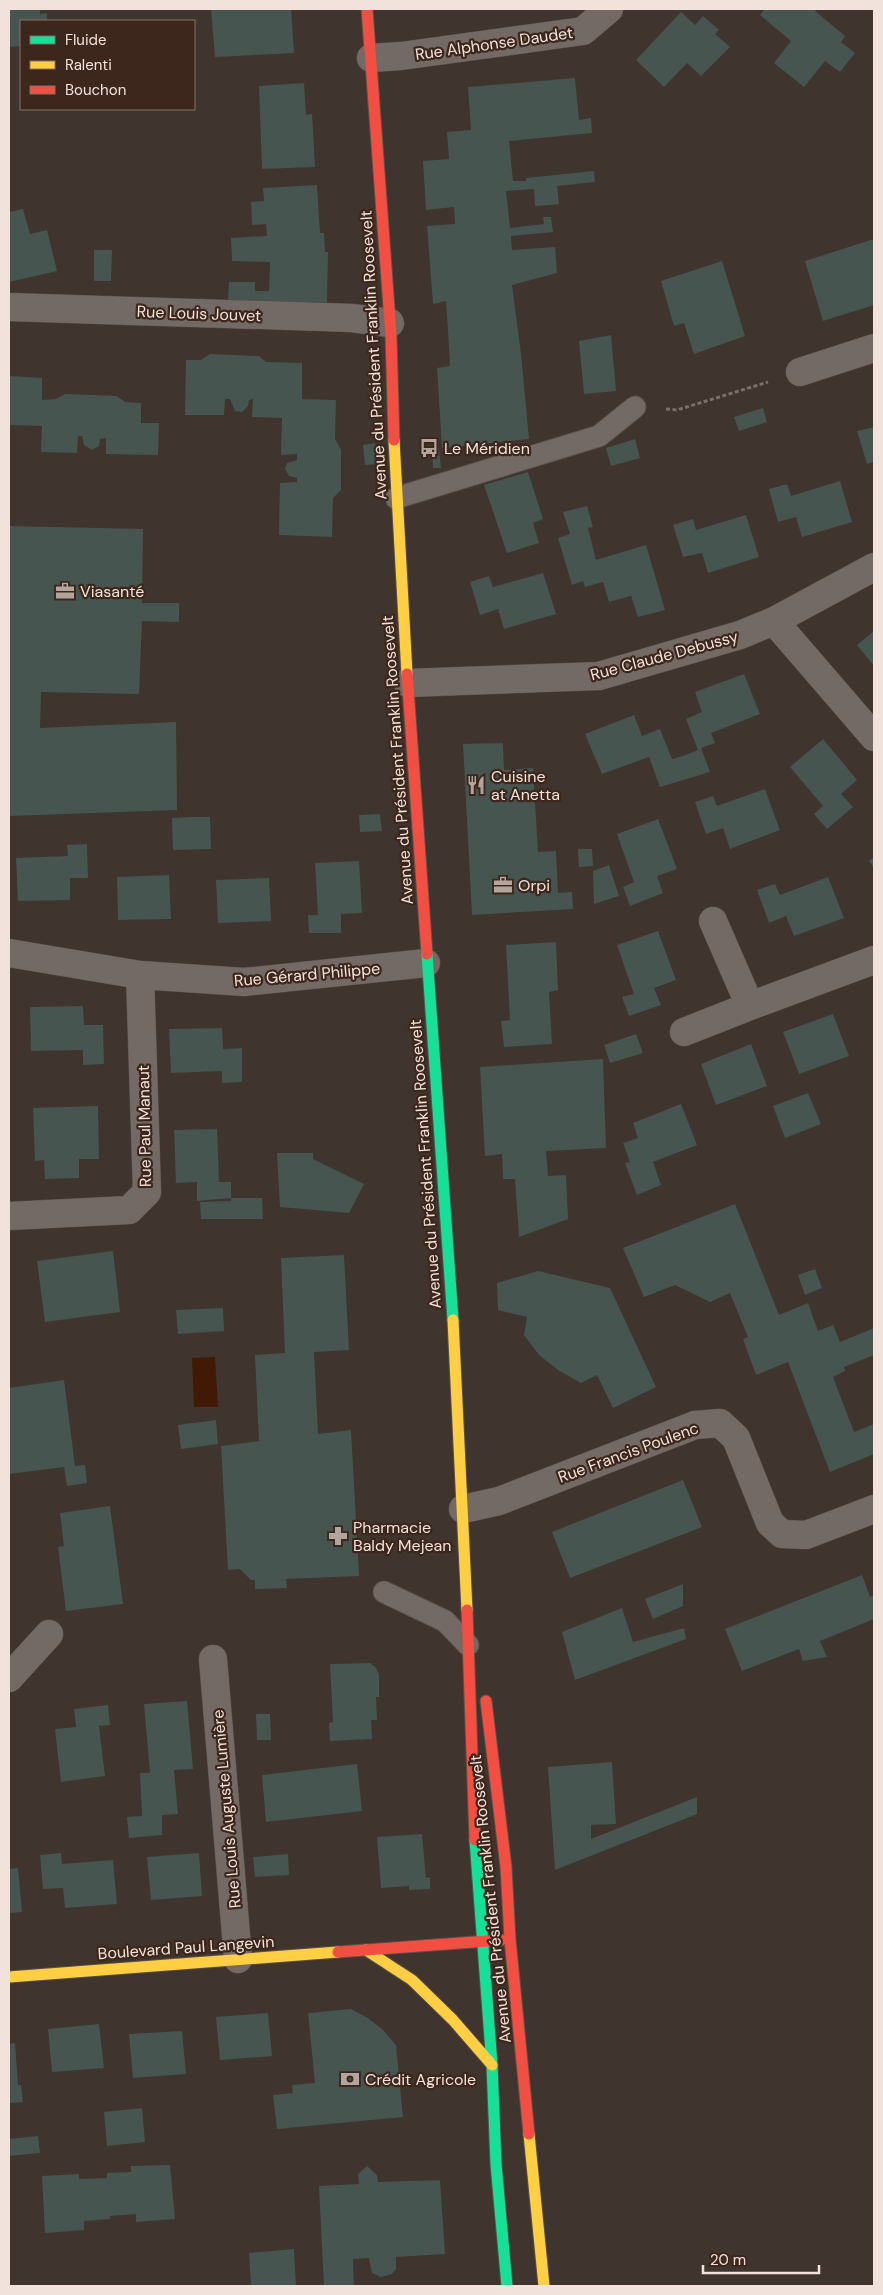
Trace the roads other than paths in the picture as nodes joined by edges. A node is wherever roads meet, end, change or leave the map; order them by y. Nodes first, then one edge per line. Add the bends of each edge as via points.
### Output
1 (367, 9) edge
2 (609, 9) edge
3 (371, 58) junction
4 (9, 307) edge
5 (390, 322) junction
6 (874, 348) edge
7 (800, 372) road end
8 (635, 407) road end
9 (396, 498) junction
10 (874, 566) edge
11 (774, 621) junction
12 (408, 683) junction
13 (874, 737) edge
14 (713, 921) dead end
15 (9, 953) edge
16 (874, 960) edge
17 (426, 963) junction
18 (140, 975) junction
19 (750, 1006) junction
20 (684, 1032) dead end
21 (9, 1216) edge
22 (463, 1509) junction
23 (874, 1510) edge
24 (384, 1592) dead end
25 (49, 1634) dead end
26 (474, 1647) junction
27 (213, 1659) dead end
28 (9, 1678) edge
29 (485, 1689) dead end
30 (510, 1939) junction
31 (484, 1941) junction
32 (366, 1950) junction
33 (238, 1959) junction
34 (9, 1977) edge
35 (492, 2065) junction
36 (508, 2286) edge
37 (544, 2286) edge

1 - 3 main road, Avenue du Président Franklin Roosevelt
2 - 3 street, Rue Alphonse Daudet via 584,31
3 - 5 main road, Avenue du Président Franklin Roosevelt
4 - 5 street, Rue Louis Jouvet via 352,318
5 - 9 main road, Avenue du Président Franklin Roosevelt
6 - 7 street
8 - 9 lane via 599,436
9 - 12 main road, Avenue du Président Franklin Roosevelt
10 - 11 street, Rue Claude Debussy
11 - 12 street, Rue Claude Debussy via 740,635 599,676
11 - 13 street
12 - 17 main road, Avenue du Président Franklin Roosevelt
14 - 19 street
15 - 18 street, Rue Gérard Philippe
16 - 19 street
17 - 18 street, Rue Gérard Philippe via 244,982
17 - 22 main road, Avenue du Président Franklin Roosevelt via 448,1233
18 - 21 street, Rue Paul Manaut via 147,1192 129,1210
19 - 20 street
22 - 23 street, Rue Francis Poulenc via 499,1500 695,1425 720,1423 736,1438 770,1523 782,1534 806,1535
22 - 26 main road, Avenue du Président Franklin Roosevelt
24 - 26 lane via 445,1621
25 - 28 street
26 - 31 main road, Avenue du Président Franklin Roosevelt via 476,1866
27 - 33 street, Rue Louis Auguste Lumière
29 - 30 main road, Avenue du Président Franklin Roosevelt via 506,1867
30 - 31 main road, Boulevard Paul Langevin
30 - 37 main road, Avenue du Président Franklin Roosevelt
31 - 32 main road, Boulevard Paul Langevin
31 - 35 main road, Avenue du Président Franklin Roosevelt
32 - 33 main road, Boulevard Paul Langevin
32 - 35 main road via 412,1980 454,2020
33 - 34 main road, Boulevard Paul Langevin
35 - 36 main road, Avenue du Président Franklin Roosevelt via 496,2164

